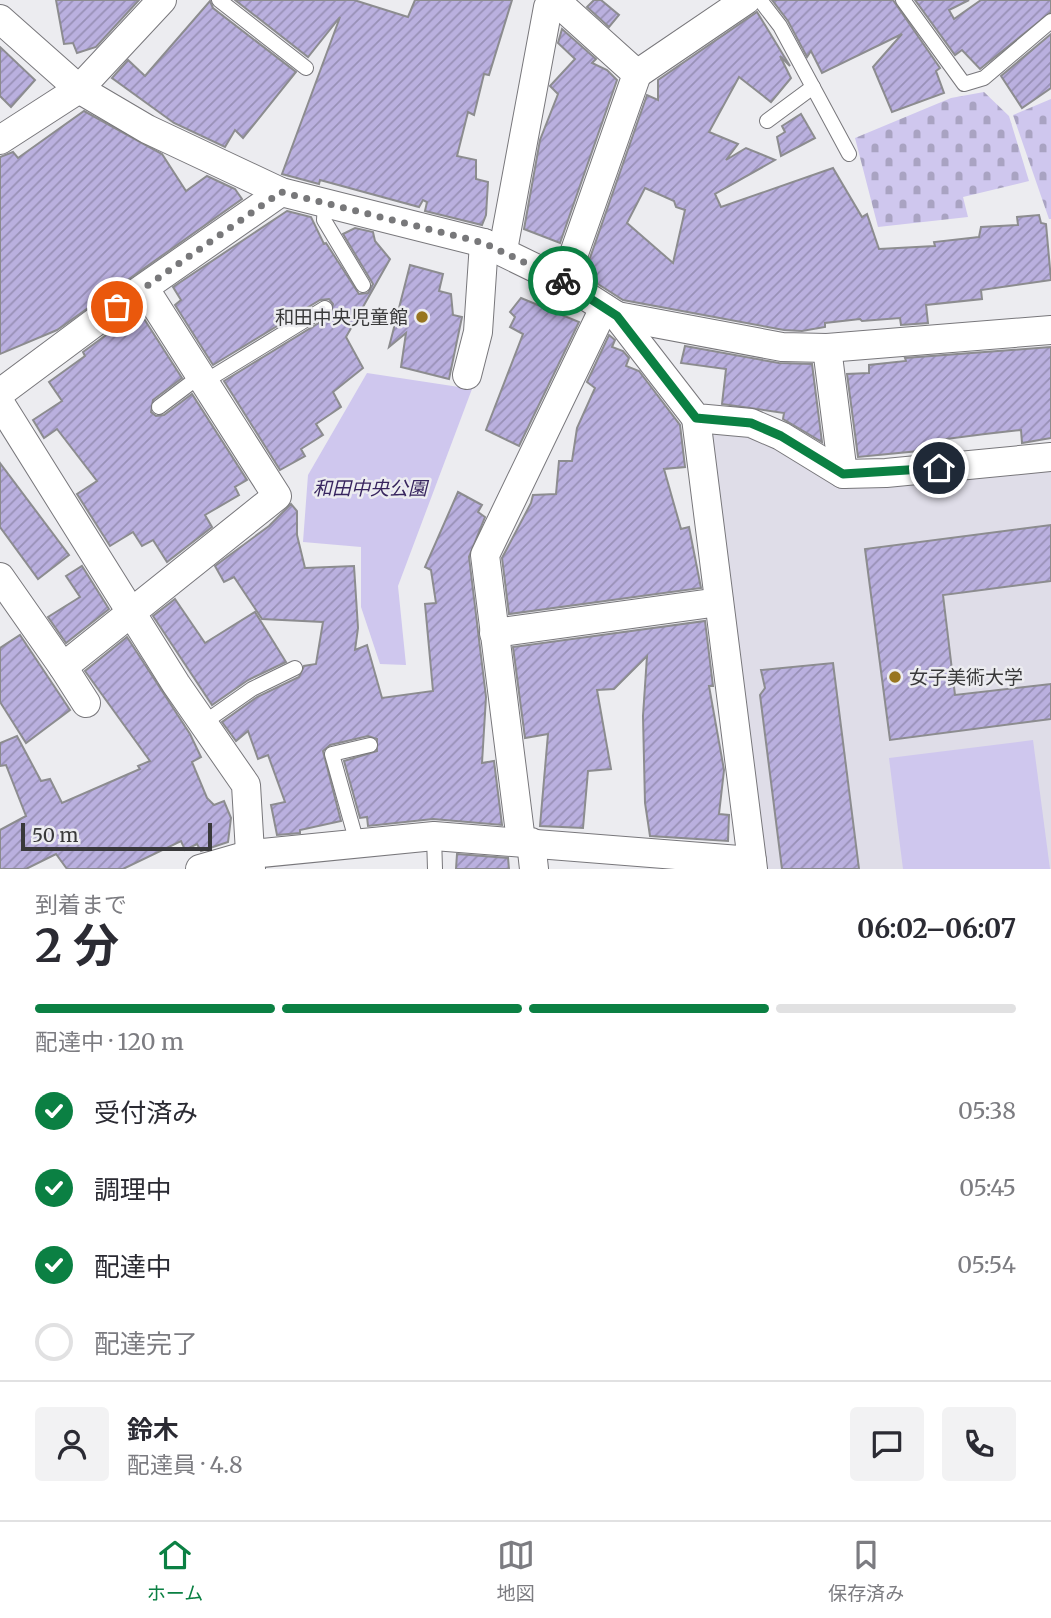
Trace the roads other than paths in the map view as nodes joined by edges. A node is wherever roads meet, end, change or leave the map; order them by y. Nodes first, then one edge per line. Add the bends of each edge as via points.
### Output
1 (162, 0) edge
2 (219, 0) edge
3 (555, 0) edge
4 (746, 0) edge
5 (760, 0) edge
6 (903, 0) edge
7 (0, 19) edge
8 (1051, 21) edge
9 (306, 68) dead end
10 (637, 74) junction
11 (813, 88) junction
12 (79, 89) junction
13 (767, 121) dead end
14 (0, 140) edge
15 (849, 154) dead end
16 (281, 192) junction
17 (325, 204) junction
18 (494, 247) junction
19 (564, 282) junction
20 (363, 285) dead end
21 (145, 289) junction
22 (325, 308) dead end
23 (611, 312) junction
24 (1051, 330) edge
25 (827, 348) junction
26 (467, 374) dead end
27 (202, 379) junction
28 (0, 393) edge
29 (0, 403) edge
30 (159, 407) dead end
31 (696, 418) junction
32 (1051, 457) edge
33 (843, 474) junction
34 (0, 577) edge
35 (719, 602) junction
36 (132, 615) junction
37 (494, 633) junction
38 (63, 667) junction
39 (295, 668) dead end
40 (86, 703) dead end
41 (202, 724) junction
42 (370, 745) dead end
43 (435, 836) junction
44 (356, 843) junction
45 (529, 851) edge
46 (658, 861) edge
47 (252, 862) edge
48 (752, 865) edge
49 (200, 869) edge
50 (435, 869) edge

1 - 12 street
2 - 9 lane
3 - 10 street
3 - 18 street via 548,7
4 - 10 street
5 - 11 lane via 780,26
6 - 8 lane via 964,83 984,78
7 - 12 street
10 - 19 street
11 - 13 lane
11 - 15 lane
12 - 14 street
12 - 16 street via 147,129
16 - 17 street
16 - 21 street
17 - 18 street
17 - 20 lane via 324,219
18 - 19 street
18 - 26 street
19 - 23 street
21 - 27 street
21 - 28 street
22 - 27 lane
23 - 25 street via 782,347
23 - 31 street
23 - 37 street via 485,555
24 - 25 street
25 - 33 street
27 - 30 lane
27 - 36 street via 277,496
29 - 36 street
31 - 33 street via 751,423
31 - 35 street
32 - 33 street
34 - 38 street
35 - 37 street
35 - 48 street
36 - 38 street
36 - 41 street
37 - 45 street
38 - 40 street
39 - 41 lane
41 - 47 street via 246,785
42 - 44 lane via 332,754
43 - 44 street
43 - 45 street
43 - 50 lane
44 - 47 street
45 - 46 street
46 - 48 street
47 - 49 street

